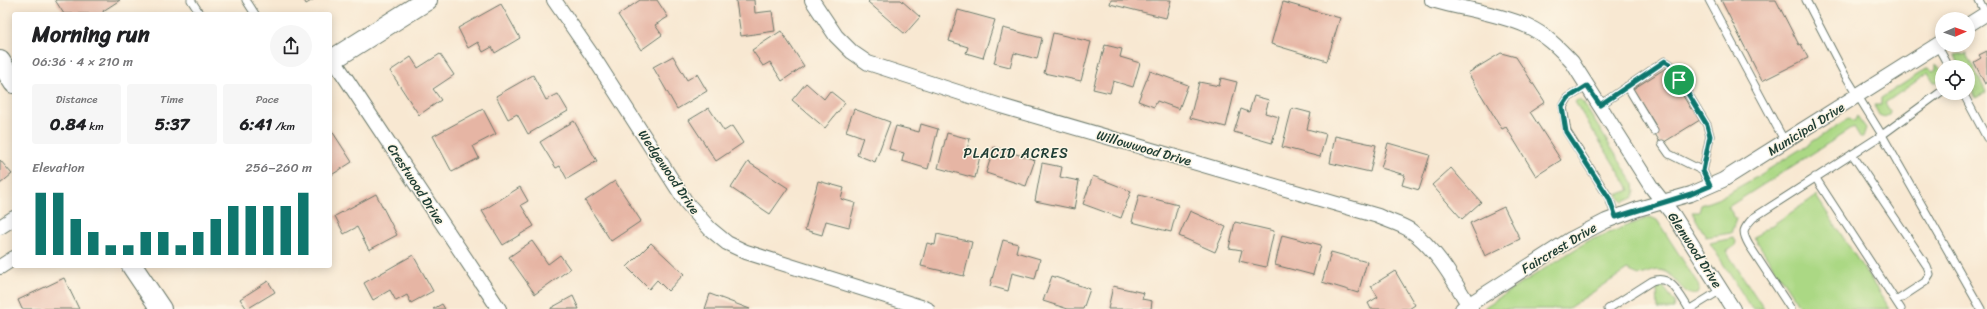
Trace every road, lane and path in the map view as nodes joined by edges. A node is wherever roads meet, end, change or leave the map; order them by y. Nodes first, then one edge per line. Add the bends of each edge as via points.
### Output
1 (191, 0) edge
2 (246, 0) edge
3 (427, 0) edge
4 (554, 0) edge
5 (812, 0) edge
6 (1432, 0) edge
7 (1708, 0) edge
8 (1806, 0) edge
9 (1979, 0) edge
10 (1461, 4) edge
11 (199, 12) edge
12 (254, 12) edge
13 (1986, 13) edge
14 (1975, 20) edge
15 (1935, 46) edge
16 (332, 60) edge
17 (0, 62) edge
18 (12, 80) edge
19 (1587, 86) junction
20 (1626, 86) junction
21 (1858, 96) junction
22 (1935, 96) edge
23 (1967, 100) edge
24 (1600, 105) junction
25 (1654, 132) dead end
26 (1882, 135) junction
27 (1987, 138) edge
28 (1785, 142) junction
29 (1662, 144) dead end
30 (1852, 154) junction
31 (1703, 171) junction
32 (1815, 177) junction
33 (1710, 186) junction
34 (1664, 202) junction
35 (1616, 217) junction
36 (12, 219) edge
37 (0, 227) edge
38 (12, 259) edge
39 (0, 267) edge
40 (133, 268) edge
41 (1721, 290) junction
42 (1896, 301) junction
43 (1467, 308) edge
44 (161, 309) edge
45 (499, 309) edge
46 (927, 309) edge
47 (1608, 309) edge
48 (1690, 309) edge
49 (1733, 309) edge
50 (1791, 309) edge
51 (1902, 309) edge
52 (1981, 309) edge

1 - 11 lane
2 - 12 lane
3 - 16 street
4 - 46 street, Wedgewood Drive via 686,202 710,229 746,252
5 - 43 street, Willowwood Drive via 836,36 852,52 868,62 1008,108 1378,216 1409,230 1425,243 1444,266
6 - 10 street, Glenwood Drive
7 - 28 lane
8 - 21 lane
9 - 13 lane
10 - 19 street, Glenwood Drive via 1527,26 1544,36 1572,62
13 - 14 street
15 - 21 street, Municipal Drive
16 - 45 street, Crestwood Drive
17 - 18 street
19 - 24 street, Glenwood Drive
19 - 35 lane via 1568,98 1562,107 1566,132 1609,198
20 - 24 lane
20 - 25 lane
20 - 31 lane via 1665,61 1670,64 1707,125 1710,136
21 - 26 lane
21 - 28 street, Municipal Drive
22 - 26 lane
23 - 27 lane
24 - 34 street, Glenwood Drive via 1652,188
26 - 30 lane
26 - 52 lane
28 - 33 street, Municipal Drive
29 - 31 lane via 1669,154
30 - 32 lane
30 - 42 lane via 1930,274 1925,282
31 - 33 lane
32 - 42 lane
32 - 50 lane via 1753,218 1744,228 1744,236 1749,245
33 - 34 street, Municipal Drive
34 - 35 street, Faircrest Drive
34 - 41 street, Glenwood Drive
35 - 43 street, Faircrest Drive via 1570,239
36 - 37 street
38 - 39 street
40 - 44 street
41 - 48 lane
41 - 49 street, Glenwood Drive
42 - 51 lane
47 - 48 lane via 1660,278 1671,284

